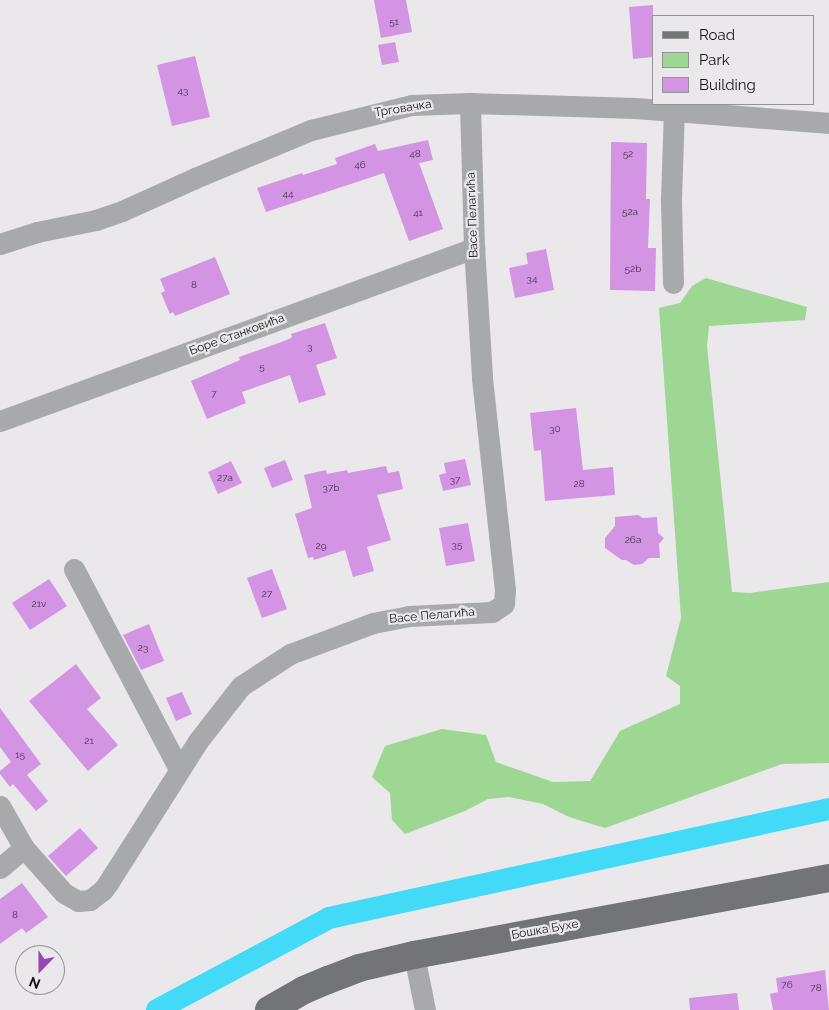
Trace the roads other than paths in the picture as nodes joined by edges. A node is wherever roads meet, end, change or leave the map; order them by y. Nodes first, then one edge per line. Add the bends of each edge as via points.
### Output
1 (470, 103) junction
2 (674, 110) junction
3 (829, 123) edge
4 (0, 244) edge
5 (474, 248) junction
6 (673, 283) dead end
7 (0, 422) edge
8 (74, 569) dead end
9 (179, 769) junction
10 (0, 806) edge
11 (24, 848) junction
12 (0, 868) edge
13 (829, 878) edge
14 (414, 954) junction
15 (269, 1010) edge
16 (424, 1010) edge

1 - 2 street, Трговачка
1 - 4 street, Трговачка via 410,105 311,130 122,211
1 - 5 street, Васе Пелагића
2 - 3 street, Трговачка
2 - 6 street
5 - 7 street, Боре Станковића
5 - 9 street, Васе Пелагића via 482,377 504,604 492,612 409,616 373,622 290,654 241,686
8 - 9 street
9 - 11 street, Васе Пелагића via 108,883 95,897 78,901 68,897
10 - 11 street, Васе Пелагића
11 - 12 street
13 - 14 main road, Бошка Бухе
14 - 15 main road, Бошка Бухе via 359,968 304,990
14 - 16 street

